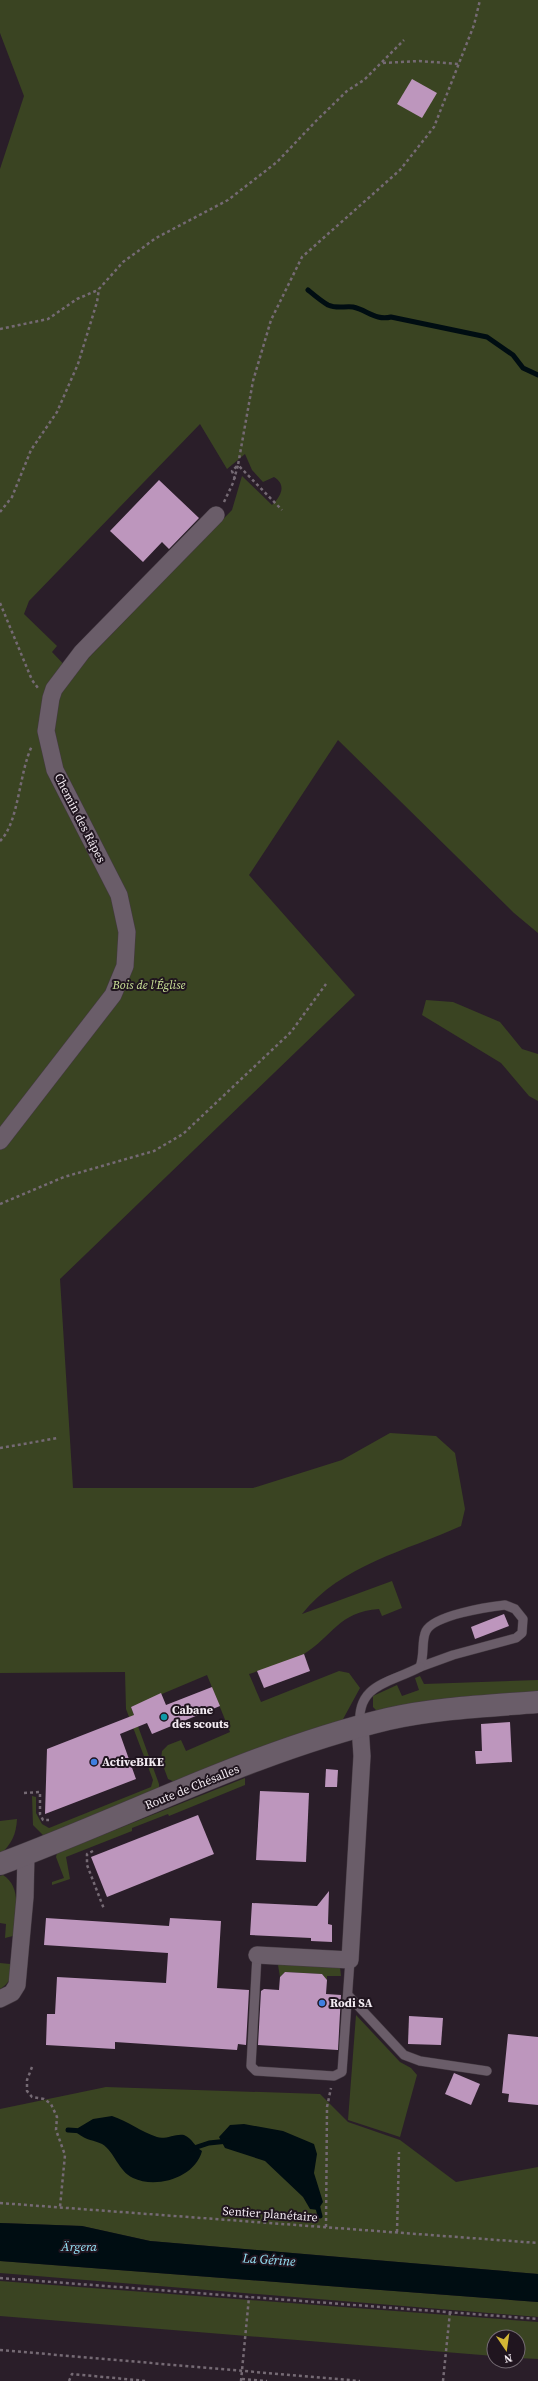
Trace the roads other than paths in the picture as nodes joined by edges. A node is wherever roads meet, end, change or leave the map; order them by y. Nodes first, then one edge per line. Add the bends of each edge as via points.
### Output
1 (216, 515) road end
2 (0, 1141) edge
3 (420, 1667) junction
4 (538, 1702) edge
5 (360, 1726) junction
6 (26, 1854) junction
7 (0, 1864) edge
8 (257, 1955) joint
9 (350, 1960) junction
10 (348, 1994) junction
11 (0, 1999) edge
12 (487, 2071) dead end

1 - 2 street, Chemin des Râpes via 82,652 54,689 46,731 55,770 119,896 127,932 125,966 109,1000
3 - 3 lane via 453,1654 516,1638 522,1633 523,1619 515,1609 505,1605 485,1607 434,1623 426,1630 423,1640 424,1656
3 - 5 lane via 373,1688 362,1707
4 - 5 street, Route de Chésalles via 432,1711
5 - 6 street, Route de Chésalles via 279,1753
5 - 9 street via 362,1756
6 - 7 street, Route de Chésalles
6 - 11 street via 17,1985 12,1993
8 - 9 street
8 - 10 lane via 251,2066 256,2071 334,2076 342,2072
9 - 10 lane
10 - 12 lane via 404,2056 420,2061

